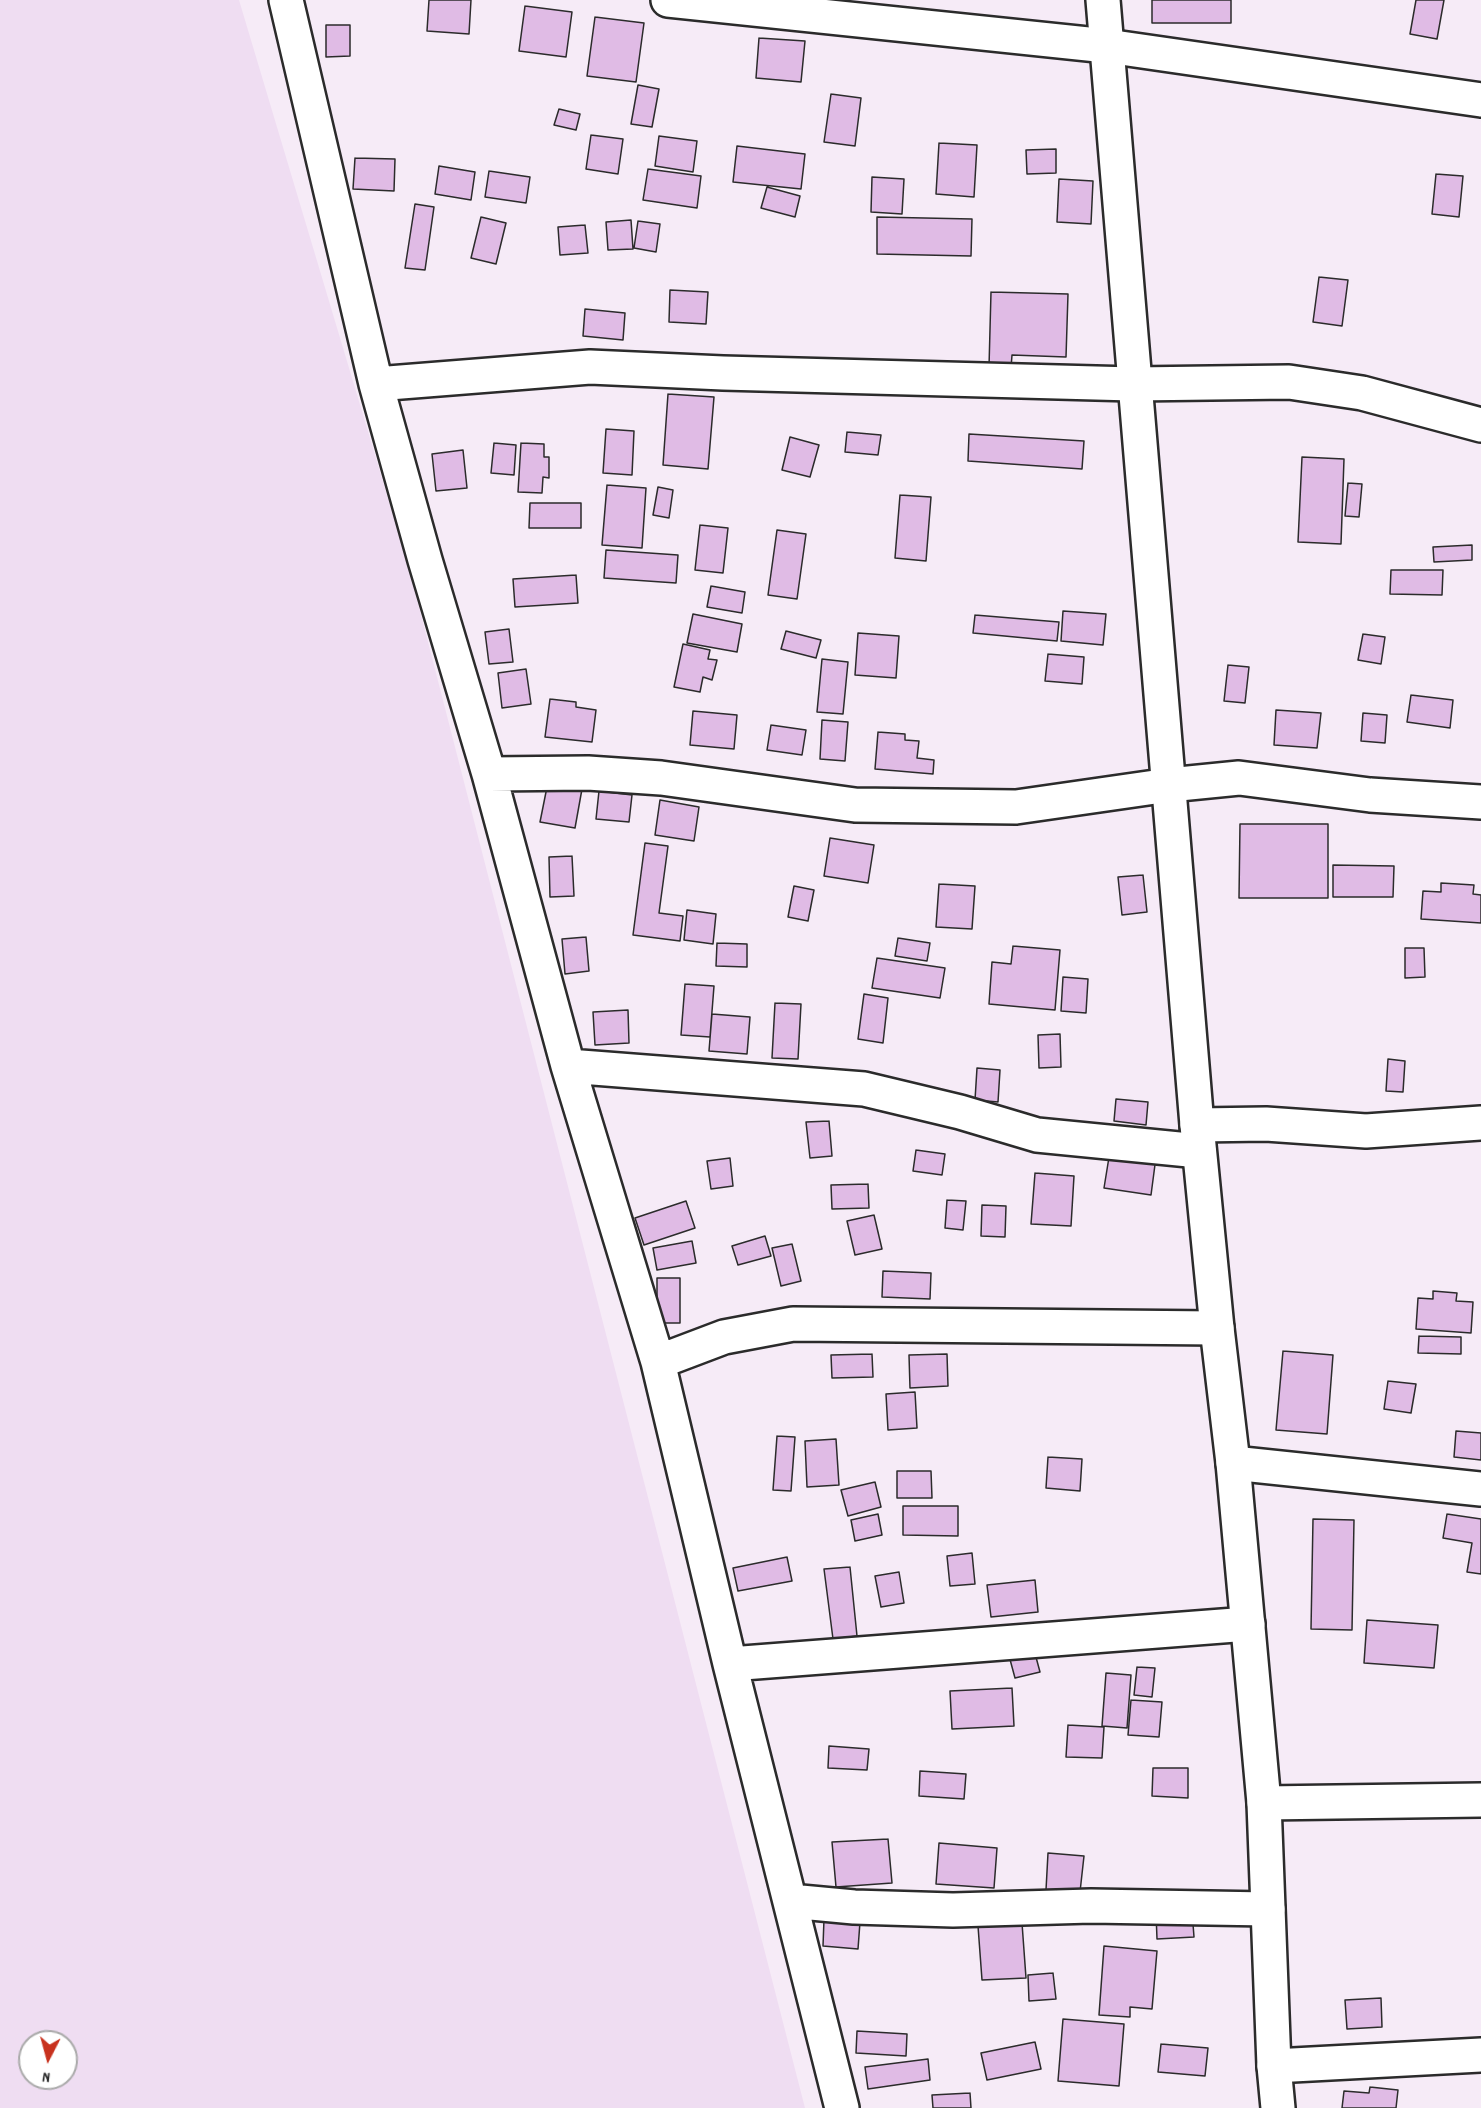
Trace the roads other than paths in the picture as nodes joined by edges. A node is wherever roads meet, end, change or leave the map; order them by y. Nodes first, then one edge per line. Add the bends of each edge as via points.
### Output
1 (286, 0) edge
2 (668, 0) edge
3 (1103, 0) edge
4 (1107, 46) junction
5 (1481, 100) edge
6 (376, 384) junction
7 (1133, 384) junction
8 (1481, 425) edge
9 (489, 774) junction
10 (1168, 785) junction
11 (1481, 802) edge
12 (568, 1066) junction
13 (1481, 1123) edge
14 (1198, 1138) junction
15 (1217, 1328) junction
16 (658, 1362) junction
17 (1233, 1463) junction
18 (1481, 1489) edge
19 (1248, 1624) junction
20 (730, 1664) junction
21 (1481, 1800) edge
22 (1264, 1803) junction
23 (790, 1901) junction
24 (1268, 1909) junction
25 (1481, 2055) edge
26 (1274, 2066) junction
27 (842, 2108) edge
28 (1278, 2108) edge

1 - 6 street
2 - 4 street
3 - 4 street
4 - 5 street
4 - 7 street
6 - 7 street via 590,367
6 - 9 street
7 - 8 street via 1289,382 1362,393
7 - 10 street
9 - 10 street via 588,773 661,778 855,805 1016,807
9 - 12 street
10 - 11 street via 1239,778 1370,795
10 - 14 street
12 - 14 street via 864,1089 1037,1135
12 - 16 street
13 - 14 street via 1366,1131 1266,1124
14 - 15 street
15 - 16 street via 793,1324 724,1337
15 - 17 street
16 - 20 street
17 - 18 street
17 - 19 street
19 - 20 street
19 - 22 street
20 - 23 street
21 - 22 street
22 - 24 street
23 - 24 street via 854,1908 953,1910 1091,1906
23 - 27 street
24 - 26 street
25 - 26 street
26 - 28 street

